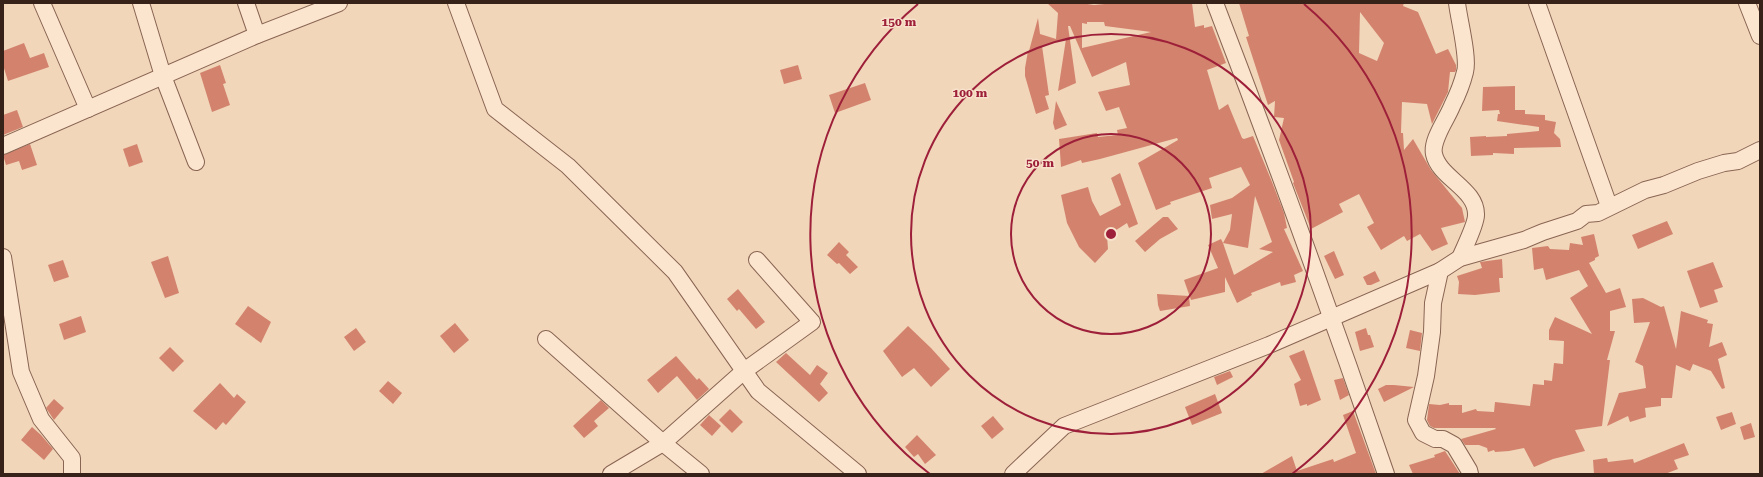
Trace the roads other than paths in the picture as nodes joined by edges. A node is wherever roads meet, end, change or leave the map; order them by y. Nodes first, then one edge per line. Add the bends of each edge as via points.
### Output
1 (42, 3) edge
2 (141, 3) edge
3 (246, 3) edge
4 (339, 3) edge
5 (456, 3) edge
6 (1215, 3) edge
7 (1457, 3) edge
8 (1537, 3) edge
9 (1747, 3) edge
10 (257, 35) junction
11 (1760, 36) edge
12 (163, 76) junction
13 (88, 109) junction
14 (3, 146) edge
15 (1760, 150) edge
16 (196, 162) dead end
17 (1609, 206) junction
18 (3, 257) edge
19 (1460, 258) junction
20 (757, 260) dead end
21 (1440, 271) junction
22 (1333, 317) junction
23 (546, 339) dead end
24 (744, 371) junction
25 (663, 443) junction
26 (72, 474) edge
27 (611, 474) edge
28 (700, 474) edge
29 (858, 474) edge
30 (1013, 474) edge
31 (1386, 474) edge
32 (1470, 474) edge

1 - 13 street
2 - 12 street
3 - 10 street
4 - 10 street
5 - 24 street via 495,109 568,166 675,272
6 - 22 street
7 - 19 street via 1465,49 1465,71 1453,106 1438,134 1434,154 1447,174 1470,196 1475,208 1475,222
8 - 17 street
9 - 11 street
10 - 12 street
12 - 13 street
12 - 16 street
13 - 14 street
15 - 17 street via 1738,161 1698,171
17 - 19 street via 1598,213 1586,214 1577,221 1524,240
18 - 26 street via 21,372 41,419 72,458
19 - 21 street
20 - 24 street via 812,322
21 - 22 street
21 - 32 street via 1433,303 1426,376 1416,420 1423,433 1454,445
22 - 30 street via 1064,426
22 - 31 street
23 - 25 street
24 - 25 street
24 - 29 street via 758,391
25 - 27 street
25 - 28 street

